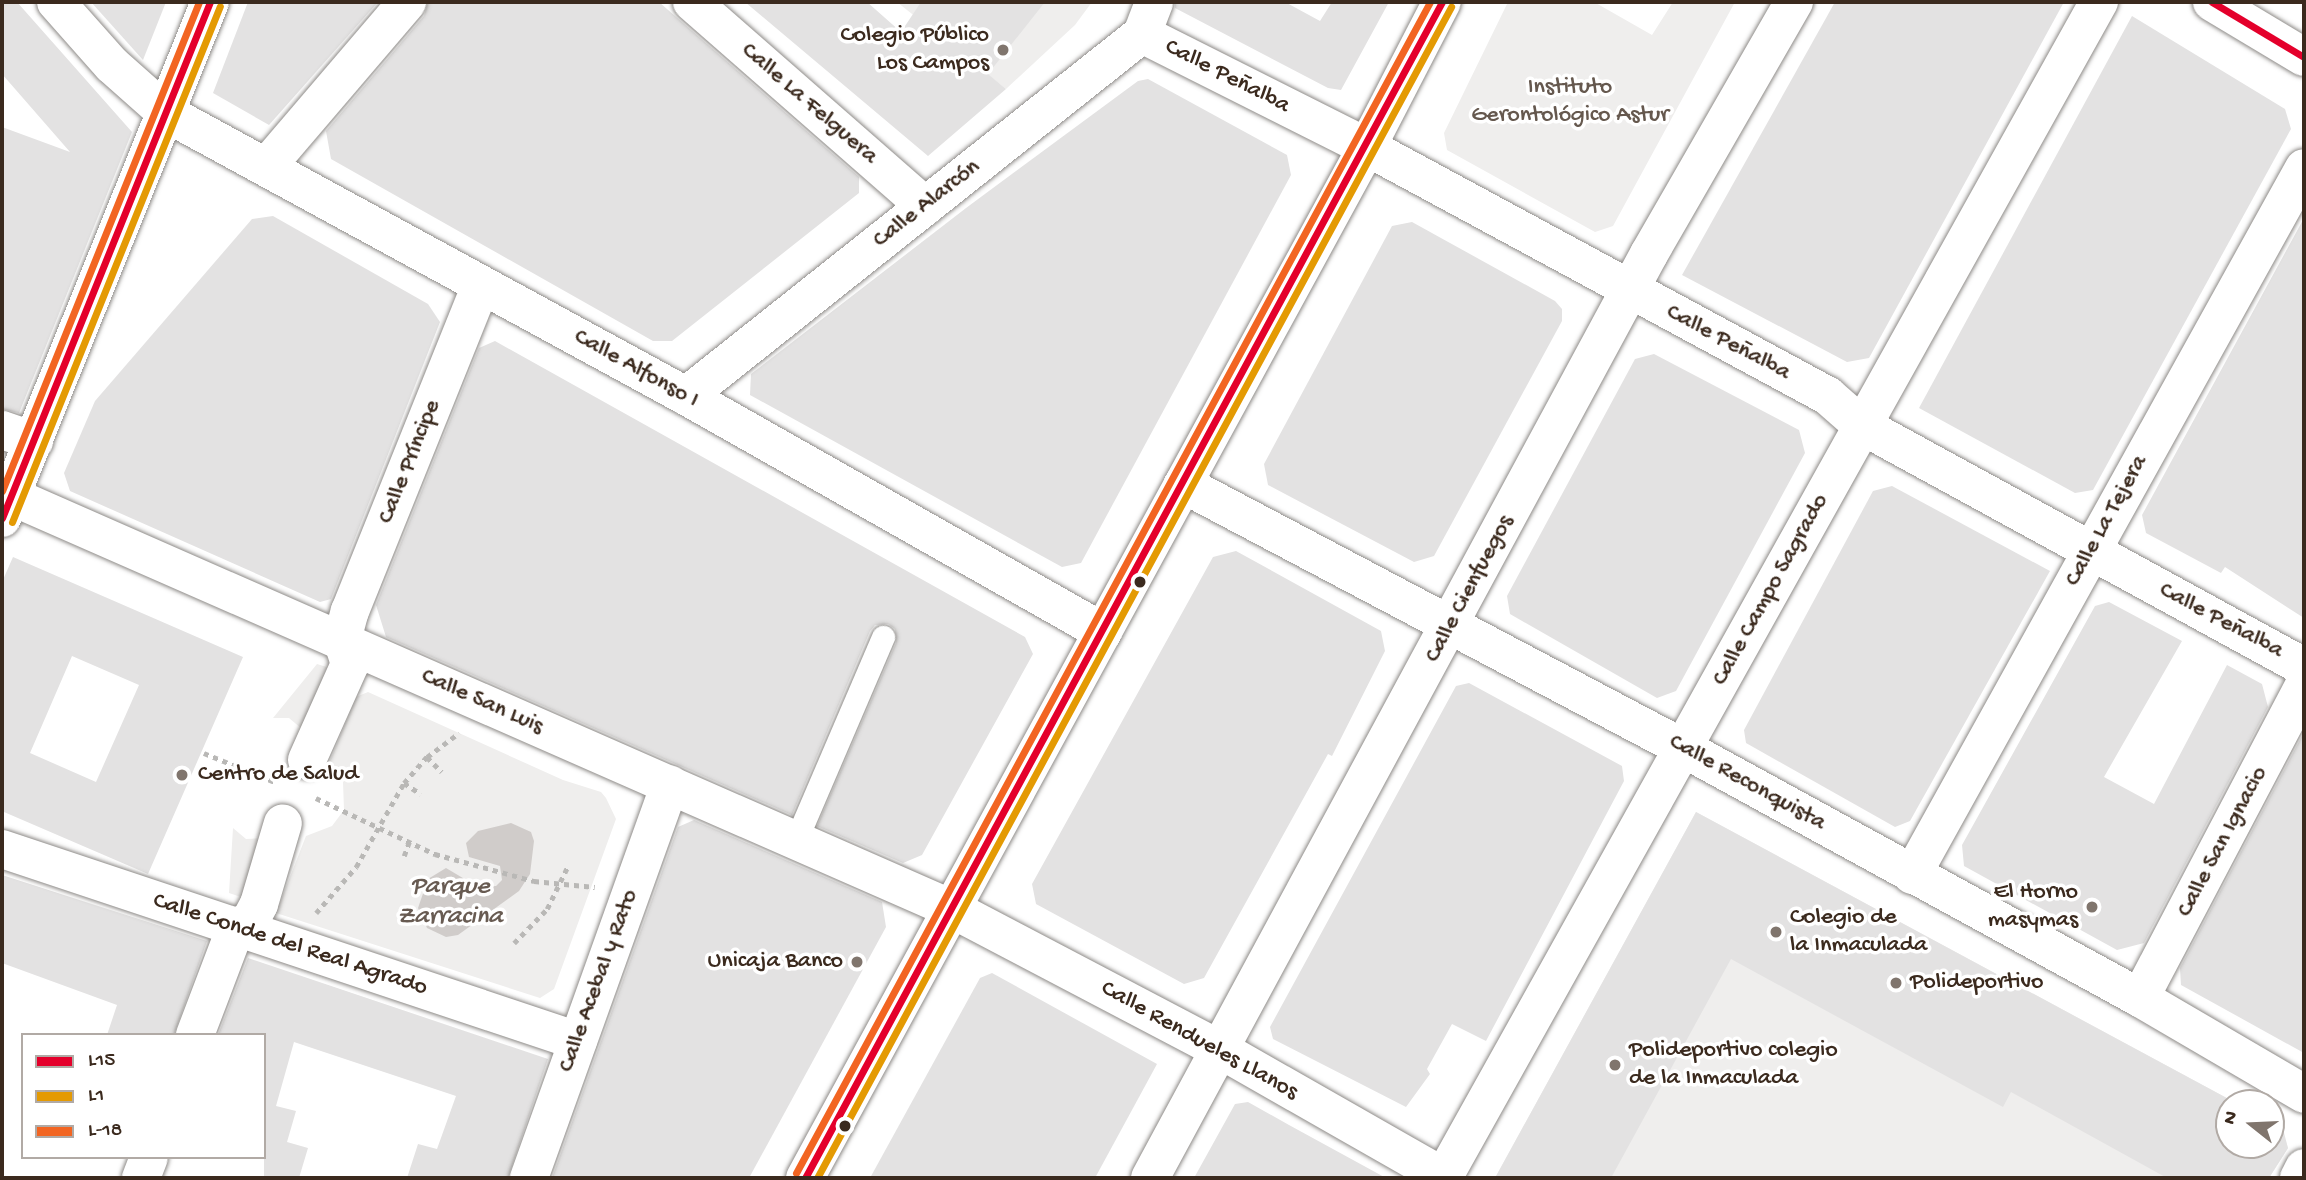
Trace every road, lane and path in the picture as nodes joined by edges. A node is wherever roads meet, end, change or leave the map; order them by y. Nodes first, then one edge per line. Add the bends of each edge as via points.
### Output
1 (56, 2) edge
2 (210, 2) edge
3 (407, 2) edge
4 (692, 2) edge
5 (1442, 2) edge
6 (1794, 2) edge
7 (2099, 2) edge
8 (2221, 4) edge
9 (1148, 18) edge
10 (2304, 57) edge
11 (166, 113) junction
12 (1367, 147) junction
13 (268, 165) junction
14 (2304, 168) edge
15 (925, 206) junction
16 (481, 285) junction
17 (1630, 291) junction
18 (686, 396) junction
19 (1861, 425) junction
20 (18, 436) edge
21 (1184, 484) junction
22 (6, 507) edge
23 (2091, 550) junction
24 (1451, 624) junction
25 (1103, 632) junction
26 (883, 637) dead end
27 (342, 640) junction
28 (2304, 667) edge
29 (2304, 685) edge
30 (468, 727) dead end
31 (1683, 748) junction
32 (204, 753) dead end
33 (427, 757) junction
34 (442, 772) dead end
35 (404, 783) junction
36 (670, 785) junction
37 (294, 791) junction
38 (421, 794) dead end
39 (379, 827) junction
40 (796, 840) junction
41 (409, 842) junction
42 (2, 849) edge
43 (404, 856) dead end
44 (568, 866) dead end
45 (1912, 875) junction
46 (560, 886) junction
47 (599, 887) dead end
48 (952, 909) junction
49 (306, 922) dead end
50 (236, 927) junction
51 (514, 943) dead end
52 (2140, 998) junction
53 (196, 1033) edge
54 (578, 1041) junction
55 (1221, 1050) junction
56 (2304, 1094) edge
57 (148, 1159) edge
58 (2304, 1168) edge
59 (141, 1178) edge
60 (528, 1178) edge
61 (804, 1178) edge
62 (1150, 1178) edge
63 (1444, 1178) edge
64 (2299, 1178) edge

1 - 11 street, Calle Alfonso I via 112,65
2 - 11 street
3 - 13 street
4 - 15 street, Calle La Felguera
5 - 12 street
6 - 17 street, Calle Cienfuegos
7 - 19 street, Calle Campo Sagrado
8 - 10 street
9 - 12 street, Calle Peñalba
9 - 15 street, Calle Alarcón
11 - 13 street, Calle Alfonso I
11 - 20 street
12 - 17 street, Calle Peñalba
12 - 21 street
13 - 16 street, Calle Alfonso I
14 - 23 street, Calle La Tejera
15 - 18 street, Calle Alarcón
16 - 18 street, Calle Alfonso I
16 - 27 street, Calle Príncipe
17 - 19 street, Calle Peñalba via 1828,396
17 - 24 street, Calle Cienfuegos
18 - 25 street, Calle Alfonso I
19 - 23 street, Calle Peñalba
19 - 31 street, Calle Campo Sagrado
20 - 22 street
21 - 24 street, Calle Reconquista
21 - 25 street
22 - 27 street, Calle San Luis
23 - 28 street, Calle Peñalba
23 - 45 street, Calle La Tejera
24 - 31 street, Calle Reconquista
24 - 55 street, Calle Cienfuegos
25 - 48 street
26 - 40 lane
27 - 36 street, Calle San Luis
27 - 37 street via 350,664
29 - 52 street, Calle San Ignacio
30 - 33 path
31 - 45 street, Calle Reconquista
31 - 63 street, Calle Campo Sagrado
32 - 37 path
33 - 34 path
33 - 35 path
35 - 38 path
35 - 39 path
36 - 40 street, Calle San Luis
36 - 54 street, Calle Acebal y Rato
37 - 39 path
37 - 50 street via 259,904 250,921
39 - 41 path
39 - 49 path via 340,889
40 - 48 street, Calle San Luis
41 - 43 path
41 - 46 path via 499,873
42 - 50 street, Calle Conde del Real Agrado
44 - 46 path
45 - 52 street, Calle Reconquista
46 - 47 path
46 - 51 path via 541,918
48 - 55 street, Calle Rendueles Llanos
48 - 61 street
50 - 53 street
50 - 54 street, Calle Conde del Real Agrado
52 - 56 street, Calle Reconquista
54 - 60 street, Calle Acebal y Rato
55 - 62 street, Calle Cienfuegos
55 - 63 street, Calle Rendueles Llanos
57 - 59 street
58 - 64 street

